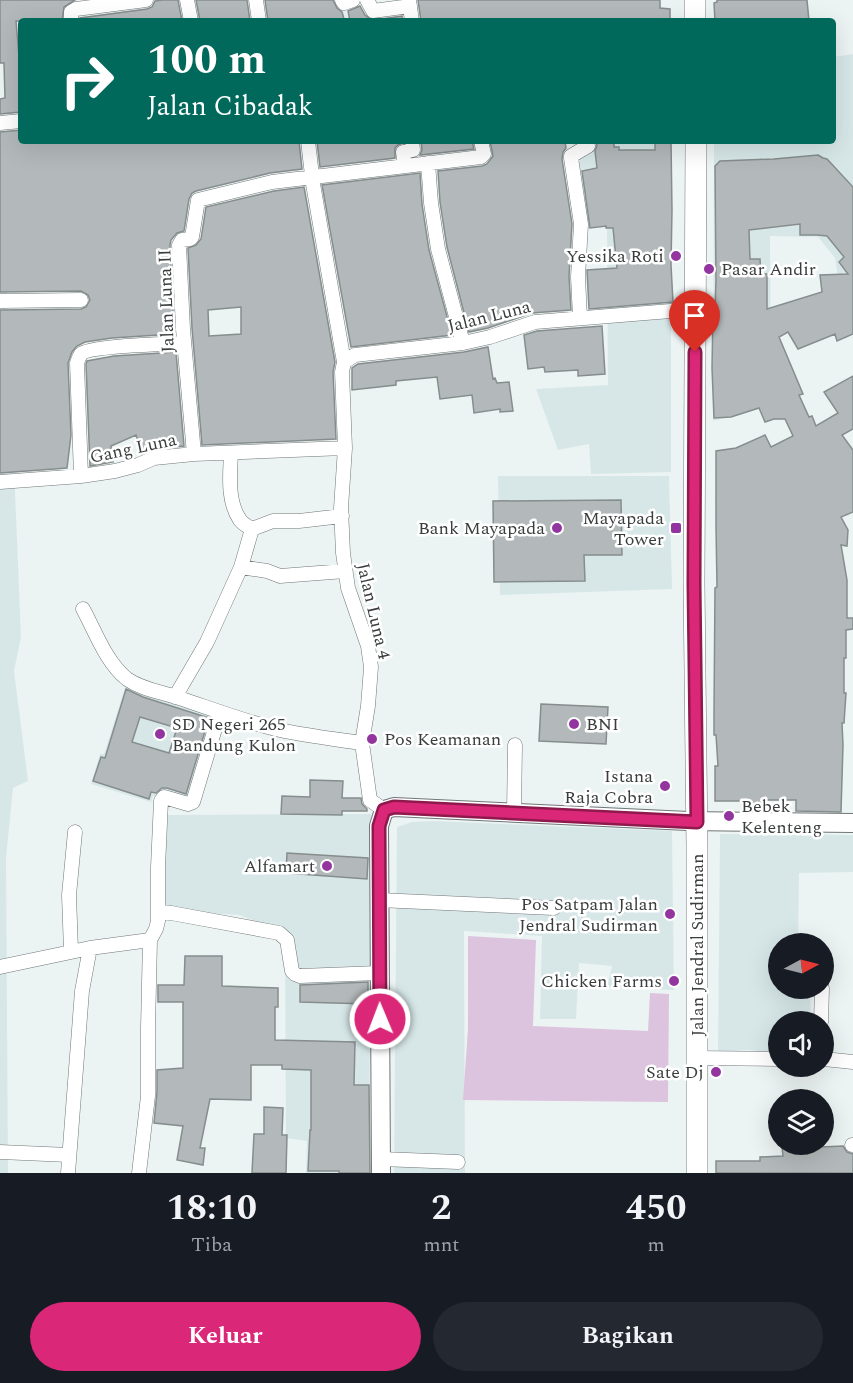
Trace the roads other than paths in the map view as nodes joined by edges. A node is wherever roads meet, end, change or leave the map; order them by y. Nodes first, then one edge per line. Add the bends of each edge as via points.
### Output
1 (146, 0) edge
2 (187, 0) edge
3 (255, 0) edge
4 (342, 0) edge
5 (353, 0) edge
6 (367, 0) edge
7 (695, 0) edge
8 (410, 3) edge
9 (71, 18) edge
10 (190, 18) edge
11 (258, 18) edge
12 (412, 18) edge
13 (695, 18) edge
14 (18, 121) edge
15 (0, 123) edge
16 (308, 144) edge
17 (412, 144) edge
18 (482, 144) edge
19 (696, 144) edge
20 (588, 146) dead end
21 (428, 163) junction
22 (405, 166) junction
23 (312, 177) junction
24 (81, 300) dead end
25 (0, 301) edge
26 (695, 309) junction
27 (580, 318) junction
28 (184, 343) junction
29 (463, 343) junction
30 (344, 362) junction
31 (345, 448) junction
32 (231, 453) junction
33 (194, 454) junction
34 (81, 476) junction
35 (0, 482) edge
36 (342, 516) junction
37 (252, 529) junction
38 (241, 567) junction
39 (345, 571) junction
40 (83, 609) dead end
41 (176, 697) junction
42 (220, 712) junction
43 (362, 742) junction
44 (515, 745) dead end
45 (384, 810) junction
46 (514, 813) junction
47 (697, 822) junction
48 (853, 823) edge
49 (75, 832) dead end
50 (379, 900) junction
51 (554, 908) dead end
52 (158, 912) junction
53 (150, 940) junction
54 (90, 948) junction
55 (71, 951) junction
56 (0, 967) edge
57 (379, 973) junction
58 (696, 1058) junction
59 (768, 1059) edge
60 (834, 1060) edge
61 (853, 1062) edge
62 (0, 1152) edge
63 (69, 1155) junction
64 (458, 1162) dead end
65 (381, 1166) edge
66 (68, 1173) edge
67 (139, 1173) edge
68 (697, 1173) edge

1 - 9 street via 76,9
2 - 10 street
3 - 11 street
4 - 5 street
6 - 8 street via 373,11
7 - 13 main road
8 - 12 street
14 - 15 street
16 - 23 street
17 - 22 street via 413,150 403,152
18 - 21 street via 482,156
19 - 26 main road, Jalan Jendral Sudirman
20 - 27 street via 571,158 580,224
21 - 22 street
21 - 29 street via 438,249
22 - 23 street
23 - 28 street, Jalan Luna II via 272,182 198,200 192,237 179,245
23 - 30 street
24 - 25 street
26 - 27 street, Jalan Luna
26 - 47 main road, Jalan Jendral Sudirman
27 - 29 street, Jalan Luna via 535,322
28 - 33 street, Jalan Luna II
28 - 34 street via 81,354 77,363
29 - 30 street, Jalan Luna via 355,355
30 - 31 street
31 - 32 street, Gang Luna
31 - 36 street, Jalan Luna 4
32 - 33 street, Gang Luna
32 - 37 street via 232,500 241,522
33 - 34 street, Gang Luna via 154,458
34 - 35 street, Gang Luna
36 - 37 street via 273,521
36 - 39 street, Jalan Luna 4
37 - 38 street
38 - 39 street via 280,576
38 - 41 street via 207,642
39 - 43 street, Jalan Luna 4 via 368,646 368,706
40 - 41 street via 120,672 155,693
41 - 42 street
42 - 43 street via 279,729
42 - 52 street via 193,802 164,797 161,801
43 - 45 street, Jalan Luna 4 via 370,800
44 - 46 street
45 - 46 main road via 394,807
45 - 50 main road via 379,826
46 - 47 main road
47 - 48 main road
47 - 58 main road, Jalan Jendral Sudirman
49 - 55 street via 69,895
50 - 51 street
50 - 57 main road
52 - 53 street
52 - 57 street via 279,933 287,940 292,971 300,976
53 - 54 street
53 - 67 street via 148,1096
54 - 55 street
54 - 63 street via 82,991
55 - 56 street
57 - 65 main road
58 - 59 street
58 - 68 main road, Jalan Jendral Sudirman
60 - 61 street
62 - 63 street
63 - 66 street
64 - 65 street

